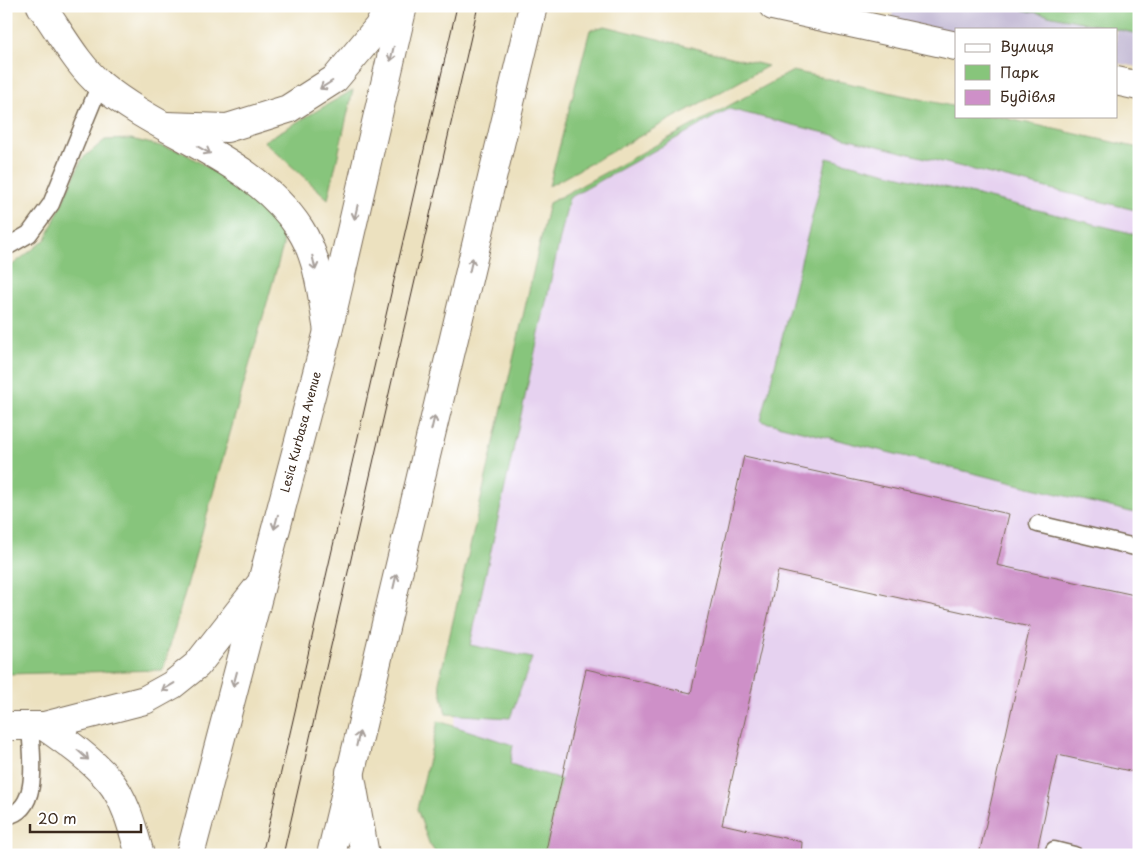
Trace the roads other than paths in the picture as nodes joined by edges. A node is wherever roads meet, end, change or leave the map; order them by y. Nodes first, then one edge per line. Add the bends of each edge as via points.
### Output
1 (42, 6) edge
2 (388, 6) edge
3 (403, 6) edge
4 (533, 6) edge
5 (773, 6) edge
6 (955, 46) edge
7 (1118, 81) edge
8 (100, 84) junction
9 (1139, 86) edge
10 (162, 126) junction
11 (6, 244) edge
12 (328, 331) junction
13 (1038, 524) dead end
14 (1139, 548) edge
15 (259, 586) junction
16 (27, 726) edge
17 (350, 772) junction
18 (6, 816) edge
19 (1054, 850) dead end
20 (140, 855) edge
21 (190, 855) edge
22 (331, 855) edge
23 (365, 855) edge
24 (1074, 855) edge

1 - 8 main road
2 -> 10 main road via 380,25 335,80 288,109 227,128
3 -> 12 main road, Lesia Kurbasa Avenue
17 -> 4 main road
5 - 6 main road
7 - 9 main road
8 - 10 main road
8 - 11 lane via 51,204 29,234 10,245
10 -> 12 main road via 242,171 281,205 300,229 313,255
12 -> 15 main road, Lesia Kurbasa Avenue
13 - 14 lane
15 -> 16 main road via 198,665 172,685 145,700
15 -> 21 main road, Lesia Kurbasa Avenue
16 - 18 lane via 32,781 28,802 17,812
16 -> 20 main road via 81,753 110,781 128,814
17 - 22 main road
17 - 23 main road
19 - 24 lane

